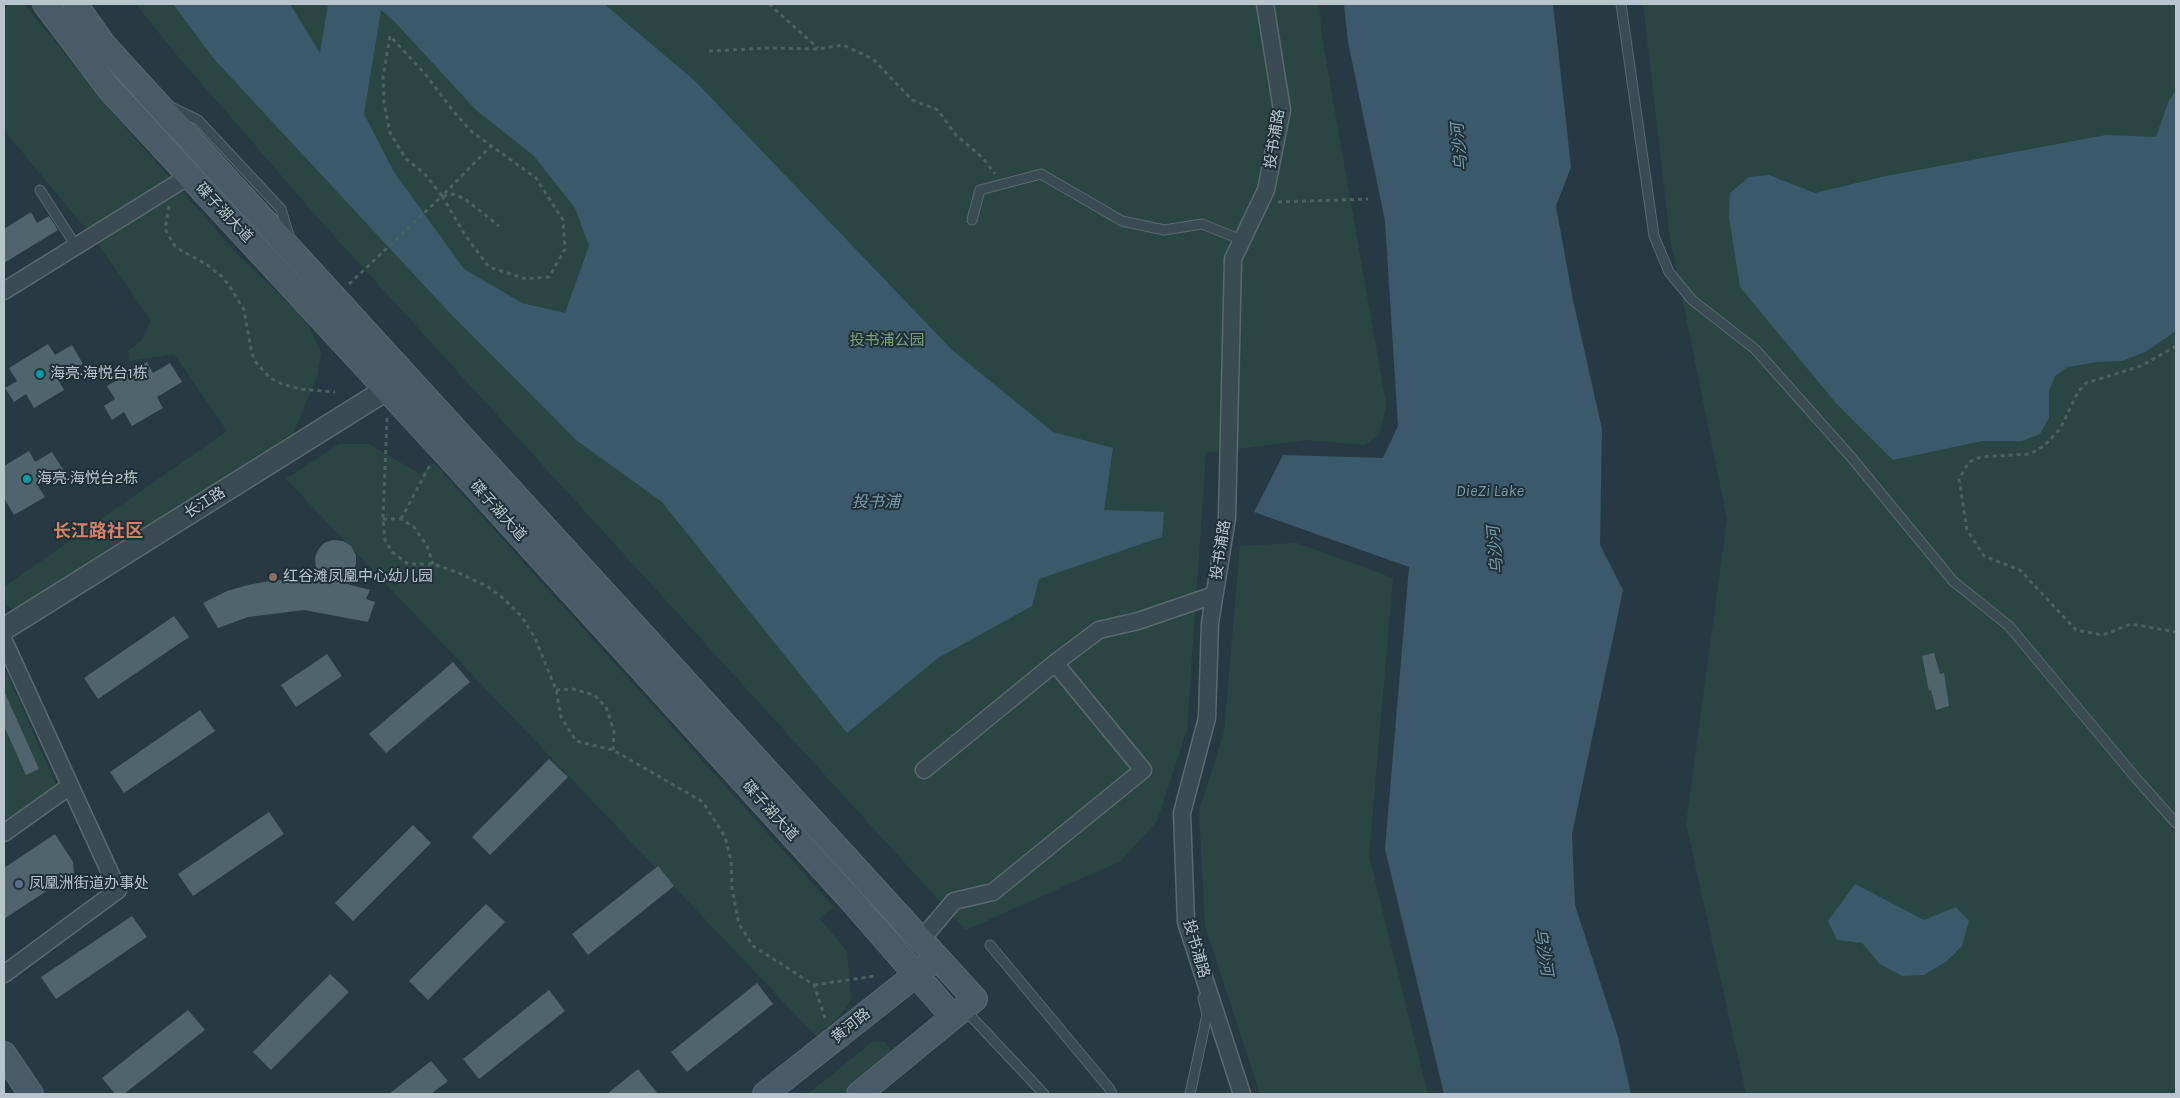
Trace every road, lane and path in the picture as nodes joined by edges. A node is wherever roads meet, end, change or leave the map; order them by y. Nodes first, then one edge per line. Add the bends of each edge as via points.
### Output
1 (45, 4) edge
2 (75, 4) edge
3 (769, 4) edge
4 (1265, 4) edge
5 (1622, 4) edge
6 (818, 49) junction
7 (709, 51) dead end
8 (491, 146) junction
9 (182, 181) junction
10 (1002, 184) junction
11 (40, 190) dead end
12 (442, 196) junction
13 (1368, 199) dead end
14 (1260, 203) junction
15 (972, 220) dead end
16 (498, 226) dead end
17 (1242, 240) junction
18 (76, 246) junction
19 (4, 291) edge
20 (334, 298) junction
21 (2176, 346) edge
22 (396, 383) junction
23 (335, 392) dead end
24 (440, 447) junction
25 (383, 519) junction
26 (401, 519) junction
27 (433, 564) junction
28 (1214, 595) junction
29 (4, 628) edge
30 (2176, 632) edge
31 (4, 641) edge
32 (1055, 663) junction
33 (556, 690) junction
34 (613, 750) junction
35 (924, 770) dead end
36 (70, 786) junction
37 (2176, 823) edge
38 (4, 833) edge
39 (1186, 922) junction
40 (921, 940) junction
41 (990, 945) dead end
42 (937, 958) junction
43 (4, 974) edge
44 (916, 974) junction
45 (875, 976) dead end
46 (814, 985) junction
47 (964, 1008) junction
48 (832, 1041) junction
49 (4, 1054) edge
50 (31, 1094) edge
51 (765, 1094) edge
52 (859, 1094) edge
53 (1044, 1094) edge
54 (1112, 1094) edge
55 (1190, 1094) edge
56 (1242, 1094) edge

1 - 9 main road, 碟子湖大道
2 - 20 main road, 碟子湖大道 via 104,45
3 - 6 path
4 - 14 street, 投书浦路 via 1282,110 1266,190
5 - 37 lane via 1654,236 1669,272 1692,300 1754,349 1851,457 1953,580 2008,626
6 - 7 path
6 - 10 path via 843,46 873,59 912,100 938,110 956,135 982,158
8 - 12 path
8 - 12 path via 536,178 563,220 565,249 549,277 526,279 489,267 465,236
8 - 12 path via 472,132 390,36 383,77 390,133 406,159 424,173
9 - 18 street
9 - 22 main road, 碟子湖大道
9 - 23 path via 165,229 175,246 214,270 230,285 244,310 253,354 261,368 282,384
10 - 15 lane via 980,190
10 - 17 lane via 1041,174 1122,222 1164,230 1202,224
11 - 18 lane
12 - 16 path via 453,194 465,199
12 - 20 path
13 - 14 path
14 - 17 street, 投书浦路
17 - 28 street, 投书浦路 via 1233,259 1227,518
18 - 19 street
20 - 22 main road, 碟子湖大道
21 - 30 path via 2141,366 2086,383 2078,392 2060,429 2044,446 2030,454 1981,456 1969,462 1960,479 1966,530 1984,556 2020,570 2076,630 2102,635 2131,624
22 - 24 main road, 碟子湖大道
22 - 25 path via 387,428
22 - 29 street, 长江路
22 - 40 main road, 碟子湖大道
24 - 26 path
24 - 44 main road, 碟子湖大道
25 - 26 path
25 - 27 path via 385,540 392,552 408,564
26 - 27 path via 414,528 428,546
27 - 33 path via 487,586 522,617 535,638
28 - 32 street via 1138,621 1099,630
28 - 39 street, 投书浦路 via 1207,718 1182,813
31 - 36 street
32 - 35 street
32 - 40 street via 1143,770 993,892 954,901
33 - 34 path via 561,717 576,741
33 - 34 path via 573,689 594,695 606,707 614,731
34 - 46 path via 703,802 725,836 739,924 753,946
36 - 38 street
36 - 43 street via 118,890
39 - 55 lane via 1207,1015
39 - 56 street, 投书浦路
40 - 42 main road, 碟子湖大道
41 - 54 lane
42 - 44 main road, 黄河路
42 - 47 main road, 碟子湖大道
44 - 47 main road, 碟子湖大道
44 - 48 main road, 黄河路
45 - 46 path
46 - 48 path
47 - 52 main road
47 - 53 lane
48 - 51 main road, 黄河路
49 - 50 main road

